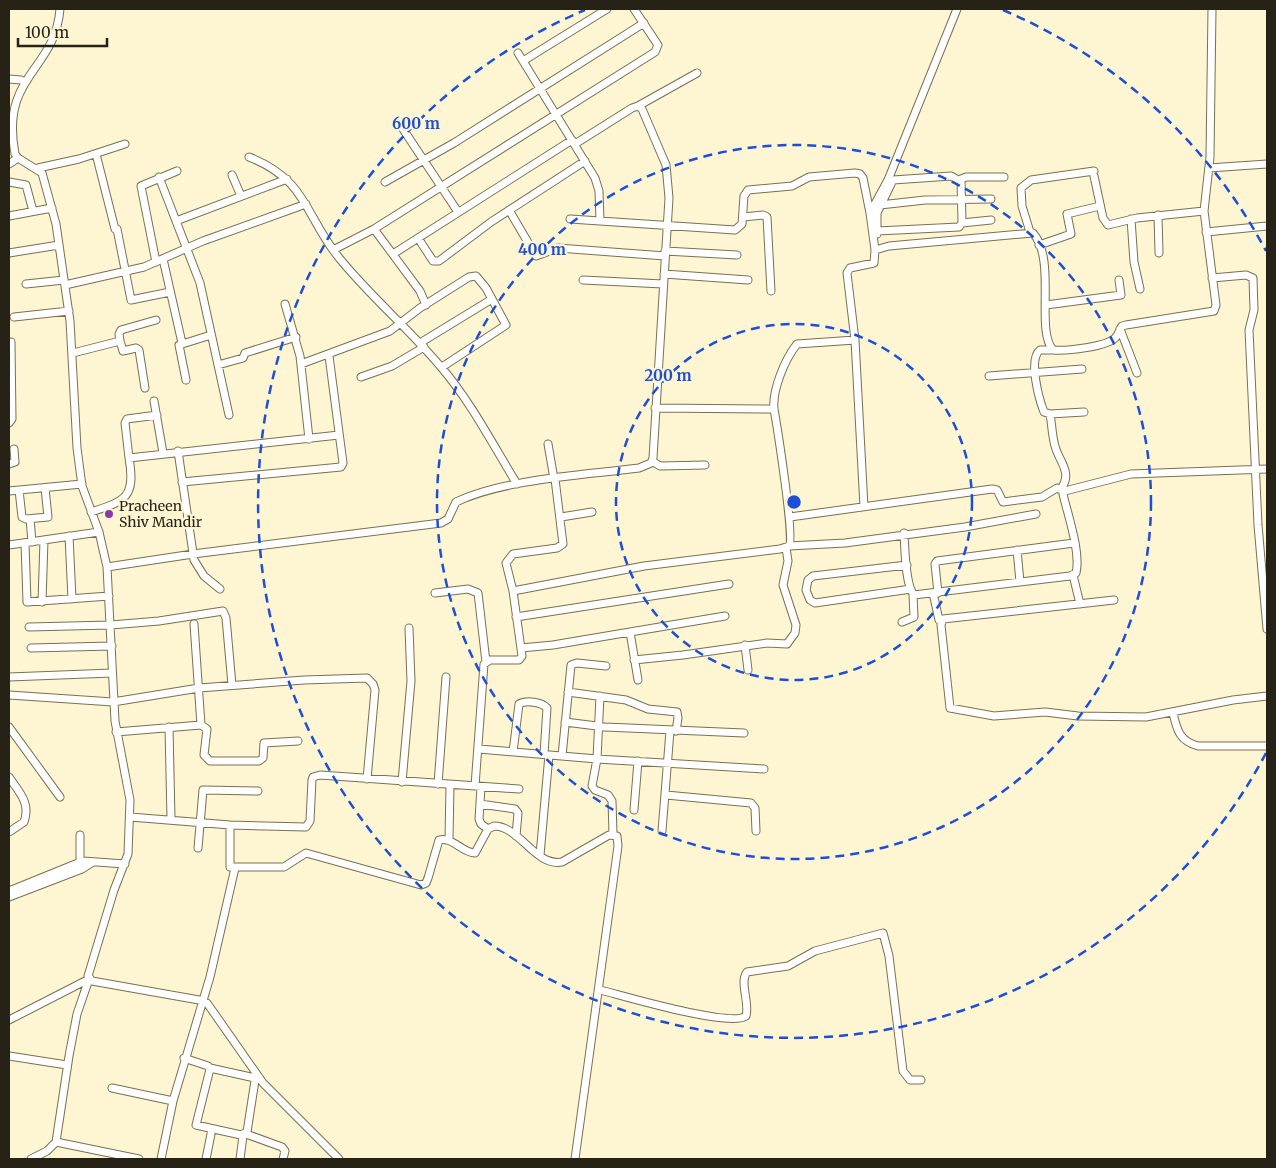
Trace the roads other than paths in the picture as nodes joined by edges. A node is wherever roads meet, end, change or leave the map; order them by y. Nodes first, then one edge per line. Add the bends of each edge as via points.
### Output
1 (60, 9) edge
2 (607, 9) edge
3 (634, 9) edge
4 (957, 9) edge
5 (1212, 9) edge
6 (644, 23) junction
7 (518, 53) dead end
8 (523, 61) junction
9 (697, 73) dead end
10 (9, 79) edge
11 (21, 80) junction
12 (539, 88) junction
13 (638, 106) junction
14 (556, 115) junction
15 (9, 120) edge
16 (401, 126) dead end
17 (573, 142) junction
18 (125, 144) dead end
19 (96, 154) junction
20 (18, 158) junction
21 (249, 158) dead end
22 (424, 160) junction
23 (585, 161) junction
24 (9, 164) edge
25 (1267, 164) edge
26 (38, 168) junction
27 (1209, 168) junction
28 (177, 171) dead end
29 (232, 175) dead end
30 (159, 177) junction
31 (1004, 177) dead end
32 (287, 179) junction
33 (960, 180) junction
34 (9, 182) edge
35 (385, 182) dead end
36 (442, 186) junction
37 (241, 196) junction
38 (991, 199) dead end
39 (961, 200) junction
40 (306, 204) junction
41 (880, 205) junction
42 (1100, 206) junction
43 (52, 208) junction
44 (509, 210) junction
45 (1204, 211) junction
46 (32, 212) junction
47 (458, 212) junction
48 (870, 213) junction
49 (1158, 215) junction
50 (9, 216) edge
51 (743, 217) junction
52 (570, 219) dead end
53 (1131, 219) junction
54 (991, 220) dead end
55 (176, 221) junction
56 (600, 221) junction
57 (962, 223) junction
58 (666, 224) junction
59 (1267, 226) edge
60 (374, 229) junction
61 (877, 231) junction
62 (1030, 232) junction
63 (1206, 232) junction
64 (418, 238) junction
65 (59, 245) junction
66 (1039, 245) junction
67 (186, 247) junction
68 (874, 247) junction
69 (333, 250) junction
70 (9, 253) edge
71 (665, 253) junction
72 (1159, 253) dead end
73 (393, 254) junction
74 (737, 255) dead end
75 (160, 261) junction
76 (124, 270) junction
77 (664, 274) junction
78 (1212, 278) junction
79 (583, 280) dead end
80 (748, 280) dead end
81 (1118, 280) dead end
82 (65, 282) junction
83 (26, 284) dead end
84 (663, 284) junction
85 (1140, 289) dead end
86 (771, 291) dead end
87 (170, 292) junction
88 (492, 299) junction
89 (285, 304) dead end
90 (426, 305) junction
91 (1046, 305) junction
92 (69, 311) junction
93 (14, 316) dead end
94 (156, 320) dead end
95 (402, 323) junction
96 (1120, 329) junction
97 (212, 335) junction
98 (296, 338) junction
99 (854, 340) junction
100 (120, 341) junction
101 (11, 342) dead end
102 (182, 343) junction
103 (422, 345) junction
104 (1053, 350) junction
105 (73, 352) junction
106 (329, 356) junction
107 (301, 364) junction
108 (218, 365) junction
109 (442, 367) junction
110 (1082, 369) dead end
111 (1036, 373) junction
112 (1138, 373) dead end
113 (989, 376) dead end
114 (361, 377) dead end
115 (186, 380) dead end
116 (146, 388) dead end
117 (154, 401) dead end
118 (655, 408) junction
119 (774, 410) junction
120 (1084, 412) dead end
121 (1050, 414) junction
122 (229, 415) dead end
123 (157, 416) junction
124 (9, 423) edge
125 (339, 435) junction
126 (310, 439) junction
127 (548, 444) dead end
128 (14, 449) dead end
129 (178, 451) junction
130 (163, 453) junction
131 (130, 458) junction
132 (652, 461) junction
133 (9, 464) edge
134 (705, 465) dead end
135 (1267, 469) edge
136 (1255, 470) junction
137 (554, 479) junction
138 (182, 482) junction
139 (82, 484) junction
140 (517, 484) junction
141 (45, 488) junction
142 (19, 490) junction
143 (1063, 490) junction
144 (9, 491) edge
145 (864, 506) junction
146 (92, 512) junction
147 (592, 512) dead end
148 (1036, 514) dead end
149 (561, 517) junction
150 (790, 517) junction
151 (30, 519) junction
152 (99, 532) junction
153 (904, 533) junction
154 (69, 536) junction
155 (44, 540) junction
156 (28, 542) junction
157 (1074, 544) junction
158 (9, 545) edge
159 (787, 547) junction
160 (1017, 550) junction
161 (193, 554) junction
162 (907, 565) junction
163 (107, 567) junction
164 (1073, 575) junction
165 (1020, 582) junction
166 (728, 584) dead end
167 (220, 590) dead end
168 (513, 591) junction
169 (912, 592) junction
170 (435, 593) dead end
171 (936, 593) junction
172 (109, 596) junction
173 (72, 599) junction
174 (1114, 600) dead end
175 (42, 602) junction
176 (1080, 604) junction
177 (725, 616) dead end
178 (516, 617) junction
179 (939, 620) dead end
180 (902, 622) dead end
181 (194, 624) dead end
182 (111, 625) junction
183 (29, 627) dead end
184 (409, 628) dead end
185 (1267, 629) edge
186 (630, 632) junction
187 (745, 645) junction
188 (112, 646) junction
189 (31, 648) dead end
190 (521, 648) junction
191 (634, 660) junction
192 (486, 662) junction
193 (606, 666) dead end
194 (748, 670) dead end
195 (112, 673) junction
196 (9, 677) edge
197 (446, 677) dead end
198 (638, 680) dead end
199 (232, 685) junction
200 (199, 688) junction
201 (568, 692) junction
202 (9, 695) edge
203 (600, 696) junction
204 (1267, 696) edge
205 (113, 702) junction
206 (1173, 713) junction
207 (565, 722) junction
208 (201, 724) junction
209 (598, 726) junction
210 (9, 727) edge
211 (169, 728) junction
212 (673, 731) junction
213 (116, 732) junction
214 (744, 733) dead end
215 (298, 741) dead end
216 (1267, 746) edge
217 (479, 749) junction
218 (513, 752) junction
219 (547, 755) junction
220 (562, 756) junction
221 (597, 759) junction
222 (638, 761) junction
223 (668, 762) junction
224 (764, 768) dead end
225 (9, 777) edge
226 (367, 779) junction
227 (402, 782) junction
228 (438, 784) junction
229 (450, 785) junction
230 (478, 787) junction
231 (519, 789) dead end
232 (258, 791) dead end
233 (666, 795) junction
234 (60, 797) dead end
235 (480, 804) junction
236 (634, 810) dead end
237 (130, 817) junction
238 (171, 819) junction
239 (201, 821) junction
240 (230, 825) junction
241 (488, 829) junction
242 (662, 831) dead end
243 (756, 831) dead end
244 (9, 832) edge
245 (80, 834) dead end
246 (613, 834) junction
247 (516, 836) junction
248 (449, 840) junction
249 (198, 848) dead end
250 (540, 855) junction
251 (80, 862) junction
252 (93, 862) junction
253 (125, 864) junction
254 (235, 868) junction
255 (9, 891) edge
256 (9, 897) edge
257 (89, 979) junction
258 (600, 990) junction
259 (203, 1001) junction
260 (9, 1020) edge
261 (9, 1056) edge
262 (184, 1058) junction
263 (67, 1065) junction
264 (210, 1068) junction
265 (255, 1076) junction
266 (921, 1080) dead end
267 (112, 1088) dead end
268 (173, 1101) junction
269 (212, 1129) junction
270 (245, 1135) junction
271 (56, 1142) junction
272 (31, 1159) edge
273 (139, 1159) edge
274 (161, 1159) edge
275 (206, 1159) edge
276 (240, 1159) edge
277 (283, 1159) edge
278 (339, 1159) edge
279 (575, 1159) edge

1 - 11 street via 52,42
2 - 8 street
3 - 6 street
4 - 48 street via 888,180
5 - 27 street
6 - 12 street
6 - 14 street via 657,42 658,50
7 - 8 street
8 - 12 street
9 - 13 street
10 - 11 street
11 - 15 street via 11,101
12 - 14 street
12 - 22 street
13 - 17 street
13 - 58 street via 666,165 669,198
14 - 17 street
14 - 36 street
15 - 20 street
16 - 22 street
17 - 23 street
17 - 47 street
18 - 19 street
19 - 26 street
19 - 76 street
20 - 24 street
20 - 26 street
21 - 32 street via 270,166
22 - 35 street
22 - 36 street
23 - 44 street
23 - 56 street via 598,184
25 - 27 street
26 - 43 street via 45,178
27 - 45 street
28 - 30 street
29 - 37 street
30 - 55 street
30 - 75 street via 144,182 140,188
31 - 33 street via 966,177
32 - 37 street
32 - 40 street
33 - 39 street
33 - 41 street via 951,176 896,179
34 - 46 street via 26,185
36 - 47 street
36 - 60 street
37 - 55 street
38 - 39 street
39 - 41 street
39 - 57 street
40 - 67 street
40 - 69 street
41 - 61 street via 876,216
42 - 53 street via 1108,224
42 - 62 street via 1094,173 1031,180 1021,188 1022,206
42 - 66 street via 1067,214 1071,234
43 - 46 street
43 - 65 street
44 - 64 street via 436,262
44 - 71 street via 536,256 558,248
45 - 49 street
45 - 63 street
46 - 50 street
47 - 64 street
48 - 51 street via 863,178 855,173 809,177 792,186 748,190 744,196
48 - 68 street
49 - 53 street
49 - 72 street
51 - 58 street via 742,224 735,230
51 - 86 street via 767,217
52 - 56 street
53 - 85 street via 1134,262
54 - 57 street
55 - 67 street
56 - 58 street
57 - 61 street via 959,227
58 - 71 street
59 - 63 street
60 - 69 street
60 - 73 street
61 - 68 street
62 - 66 street via 1035,234
62 - 68 street
63 - 78 street
64 - 73 street
65 - 70 street
65 - 82 street
66 - 91 street via 1045,268
67 - 75 street
67 - 97 street via 200,283
68 - 99 street via 874,263 850,268 847,273
69 - 95 street
71 - 74 street
71 - 77 street
73 - 90 street via 420,291
75 - 76 street
75 - 87 street
76 - 82 street
76 - 87 street via 131,300
77 - 80 street
77 - 84 street
78 - 96 street via 1214,310 1131,324
78 - 136 street via 1246,275 1253,278 1254,310 1249,325
79 - 84 street
81 - 91 street via 1121,295
82 - 83 street
82 - 92 street
84 - 118 street
87 - 102 street
88 - 90 street via 479,278 473,276
88 - 103 street
88 - 109 street via 505,326
89 - 98 street
90 - 95 street
91 - 104 street via 1048,336
92 - 93 street
92 - 105 street
94 - 100 street via 121,330
95 - 103 street
95 - 106 street
96 - 104 street via 1116,338 1104,342
96 - 112 street
97 - 102 street
97 - 108 street
98 - 107 street
98 - 108 street via 245,353 243,358
99 - 119 street via 797,344 777,386
99 - 145 street
100 - 105 street
100 - 116 street via 123,351 139,350
101 - 124 street via 12,419
102 - 115 street via 179,348
103 - 109 street
103 - 114 street via 392,366
104 - 111 street via 1038,351
105 - 139 street via 77,448
106 - 107 street
106 - 125 street
107 - 126 street
108 - 122 street
109 - 140 street
110 - 111 street
111 - 113 street
111 - 121 street via 1038,396 1044,413
117 - 123 street
118 - 119 street
118 - 132 street
119 - 150 street
120 - 121 street
121 - 143 street via 1055,447 1067,474
123 - 130 street
123 - 131 street via 127,419 125,422
125 - 126 street
125 - 138 street via 341,467
126 - 129 street
127 - 137 street
128 - 133 street via 15,462
129 - 130 street
129 - 138 street
130 - 131 street
131 - 146 street via 131,478 126,496 120,503
132 - 134 street via 660,466
132 - 137 street via 646,467
135 - 136 street
136 - 143 street via 1131,474
136 - 185 street
137 - 140 street
137 - 149 street
138 - 161 street
139 - 141 street
139 - 146 street
140 - 161 street via 459,500 442,523
141 - 142 street
141 - 151 street via 48,517
142 - 144 street
142 - 151 street via 22,517
143 - 145 street via 1055,488 1039,497 1006,502 1002,501 997,490 992,489
143 - 157 street
145 - 150 street
146 - 152 street
147 - 149 street
148 - 153 street via 960,528
149 - 168 street via 564,540 560,546 513,554 507,560 506,569
150 - 159 street via 792,540
151 - 156 street
152 - 154 street
152 - 163 street
153 - 159 street
153 - 162 street
154 - 155 street
154 - 173 street
155 - 156 street
155 - 175 street
156 - 158 street
156 - 175 street via 25,598 29,602
157 - 160 street
157 - 164 street via 1076,568
159 - 168 street via 644,566
159 - 187 street via 783,585 796,621 795,633 785,644
160 - 165 street
160 - 171 street via 937,561
161 - 163 street
161 - 167 street via 198,568
162 - 169 street
162 - 169 street via 813,576 808,580 807,594 816,603
163 - 172 street
164 - 165 street
164 - 176 street
165 - 171 street
166 - 178 street
168 - 178 street
169 - 171 street
169 - 180 street via 914,617
170 - 192 street via 468,589 478,593
171 - 179 street
172 - 173 street
172 - 182 street
173 - 175 street
174 - 176 street
176 - 206 street via 943,619 950,708 994,716 1045,712 1146,717
177 - 186 street
178 - 190 street
181 - 200 street
182 - 183 street
182 - 188 street
182 - 199 street via 223,611
184 - 227 street via 411,681
186 - 190 street
186 - 191 street
187 - 191 street
187 - 194 street
188 - 189 street
188 - 195 street
190 - 192 street via 520,660
191 - 198 street
192 - 217 street via 483,667
193 - 201 street via 572,664
195 - 196 street
195 - 205 street
197 - 228 street
199 - 200 street
199 - 226 street via 344,678 371,680 375,690
200 - 205 street
200 - 208 street
201 - 203 street
201 - 207 street
202 - 205 street
203 - 209 street
203 - 212 street via 626,700 648,709 677,712
204 - 206 street
205 - 213 street
206 - 216 street via 1180,736 1188,743 1198,746
207 - 209 street
207 - 220 street
208 - 211 street
208 - 215 street via 207,729 204,755 210,761 259,761 263,758 264,742
209 - 212 street
209 - 221 street
210 - 234 street
211 - 213 street
211 - 238 street
212 - 214 street
212 - 223 street
213 - 237 street via 128,785
217 - 218 street
217 - 230 street
218 - 219 street
218 - 219 street via 519,704 528,702 543,704 547,708
219 - 220 street
219 - 250 street
220 - 221 street
221 - 222 street
221 - 246 street via 592,786 612,801
222 - 223 street
222 - 236 street
223 - 224 street
223 - 233 street
225 - 244 street via 25,800 27,810 24,822
226 - 227 street
226 - 240 street via 314,777 308,826
227 - 228 street
228 - 229 street
229 - 230 street
229 - 248 street
230 - 231 street
230 - 235 street
232 - 239 street via 204,789
233 - 242 street
233 - 243 street via 751,802 755,808
235 - 241 street via 481,824
235 - 247 street via 515,809 518,813
237 - 238 street
237 - 253 street
238 - 239 street
239 - 240 street
239 - 249 street
240 - 254 street via 229,865
241 - 247 street via 500,826
241 - 248 street via 475,853
245 - 251 street
246 - 250 street via 562,862
246 - 258 street via 618,838 618,846
247 - 250 street
248 - 254 street via 438,842 424,884 371,873 306,853 288,867
251 - 252 street
251 - 255 street
252 - 253 street
252 - 256 street
253 - 257 street via 88,973
254 - 259 street
257 - 259 street
257 - 260 street
257 - 263 street via 77,1014
258 - 266 street via 697,1014 742,1018 748,1009 744,977 747,972 788,966 815,951 883,933 889,956 903,1071 910,1080
258 - 279 street
259 - 262 street
259 - 265 street via 210,1005
261 - 263 street
262 - 264 street
262 - 268 street
263 - 271 street
264 - 265 street
264 - 269 street via 196,1124
265 - 270 street
265 - 278 street
267 - 268 street
268 - 274 street
269 - 270 street
269 - 275 street
270 - 276 street
270 - 277 street via 282,1148 285,1151
271 - 272 street
271 - 273 street

